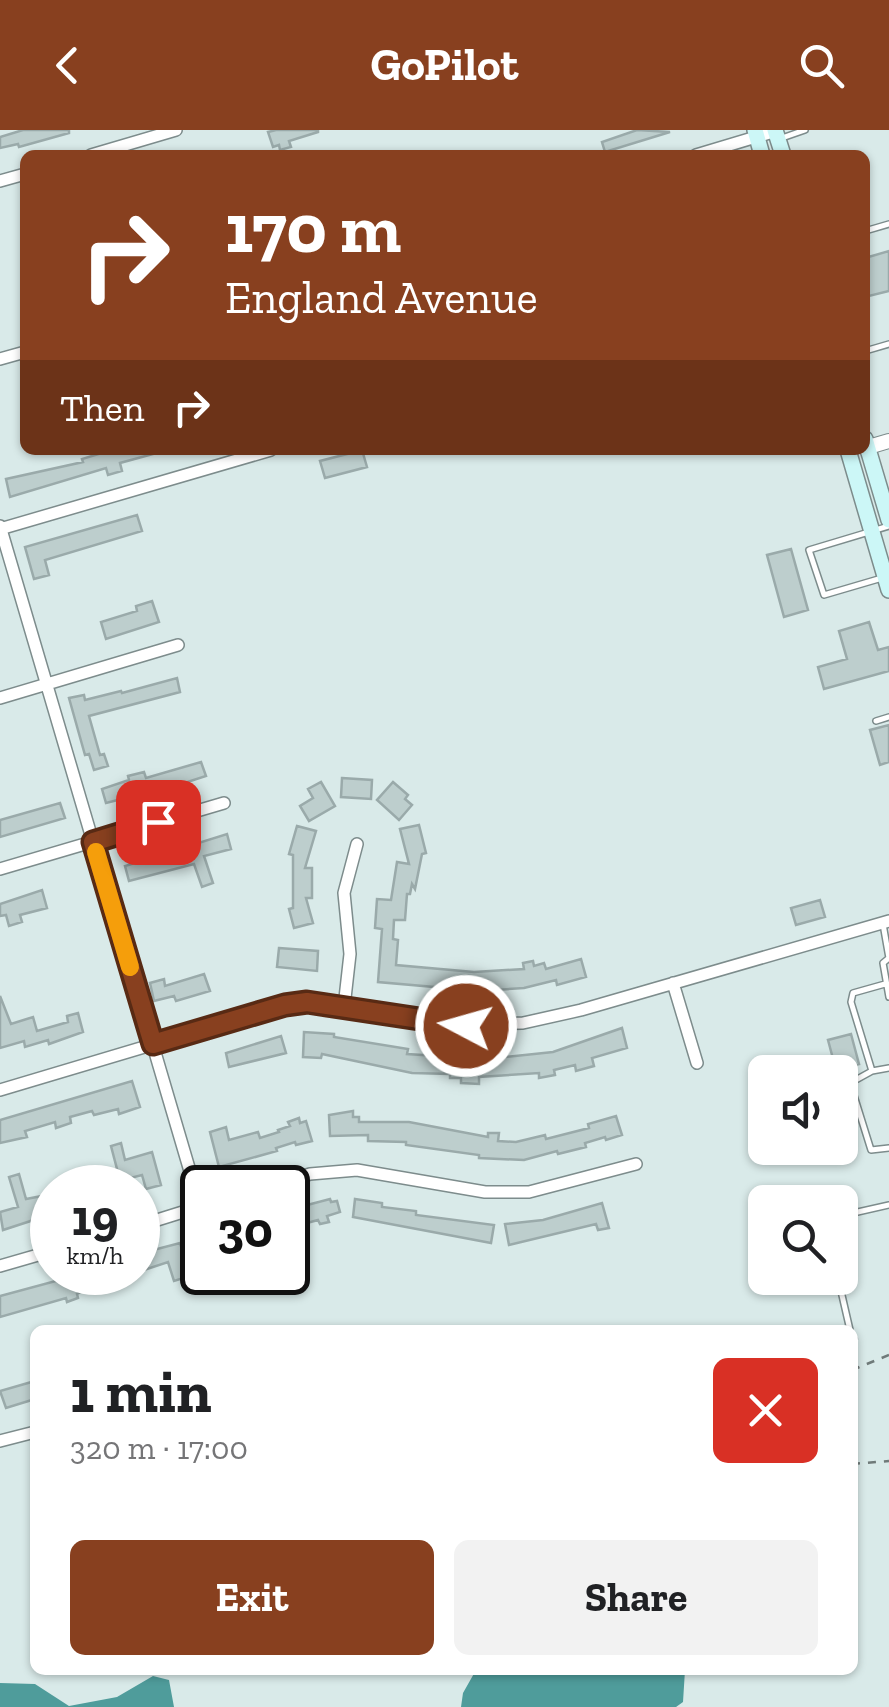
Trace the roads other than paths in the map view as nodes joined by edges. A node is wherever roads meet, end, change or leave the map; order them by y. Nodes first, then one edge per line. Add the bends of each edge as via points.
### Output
1 (176, 130) edge
2 (805, 130) edge
3 (756, 134) edge
4 (778, 139) edge
5 (107, 150) edge
6 (710, 150) edge
7 (254, 455) edge
8 (860, 455) edge
9 (864, 455) edge
10 (883, 481) edge
11 (889, 519) edge
12 (0, 528) edge
13 (872, 531) junction
14 (884, 559) edge
15 (888, 581) edge
16 (178, 646) dead end
17 (47, 684) junction
18 (0, 698) edge
19 (889, 717) edge
20 (876, 721) dead end
21 (224, 803) dead end
22 (93, 842) junction
23 (357, 844) dead end
24 (0, 869) edge
25 (886, 922) edge
26 (673, 984) junction
27 (885, 984) junction
28 (889, 997) edge
29 (344, 1007) junction
30 (153, 1044) junction
31 (696, 1063) dead end
32 (889, 1068) edge
33 (872, 1070) junction
34 (0, 1090) edge
35 (889, 1148) edge
36 (636, 1164) dead end
37 (189, 1165) edge
38 (310, 1174) edge
39 (889, 1205) edge
40 (858, 1212) edge
41 (30, 1257) edge
42 (0, 1266) edge
43 (842, 1295) edge
44 (850, 1325) edge
45 (30, 1433) edge
46 (0, 1441) edge

1 - 5 street
2 - 4 lane
3 - 4 street
3 - 6 street
7 - 12 street
8 - 13 main road
9 - 10 main road
10 - 11 main road
11 - 13 lane
12 - 17 street
13 - 14 main road
13 - 15 lane via 809,550 824,595
14 - 15 main road
16 - 17 street
17 - 18 street
17 - 22 street
19 - 20 lane
21 - 22 street
22 - 24 street
22 - 30 street
23 - 29 street via 344,892 350,954
25 - 26 street
25 - 27 lane
26 - 29 street via 498,1026 439,1024
26 - 31 street
27 - 28 lane
27 - 33 lane via 853,993 851,1002
29 - 30 street via 285,1005
30 - 34 street
30 - 37 street
32 - 33 lane
33 - 35 lane via 851,1086 871,1150
36 - 38 street via 529,1192 485,1192 357,1170
39 - 40 lane
41 - 42 street
43 - 44 lane
45 - 46 street

